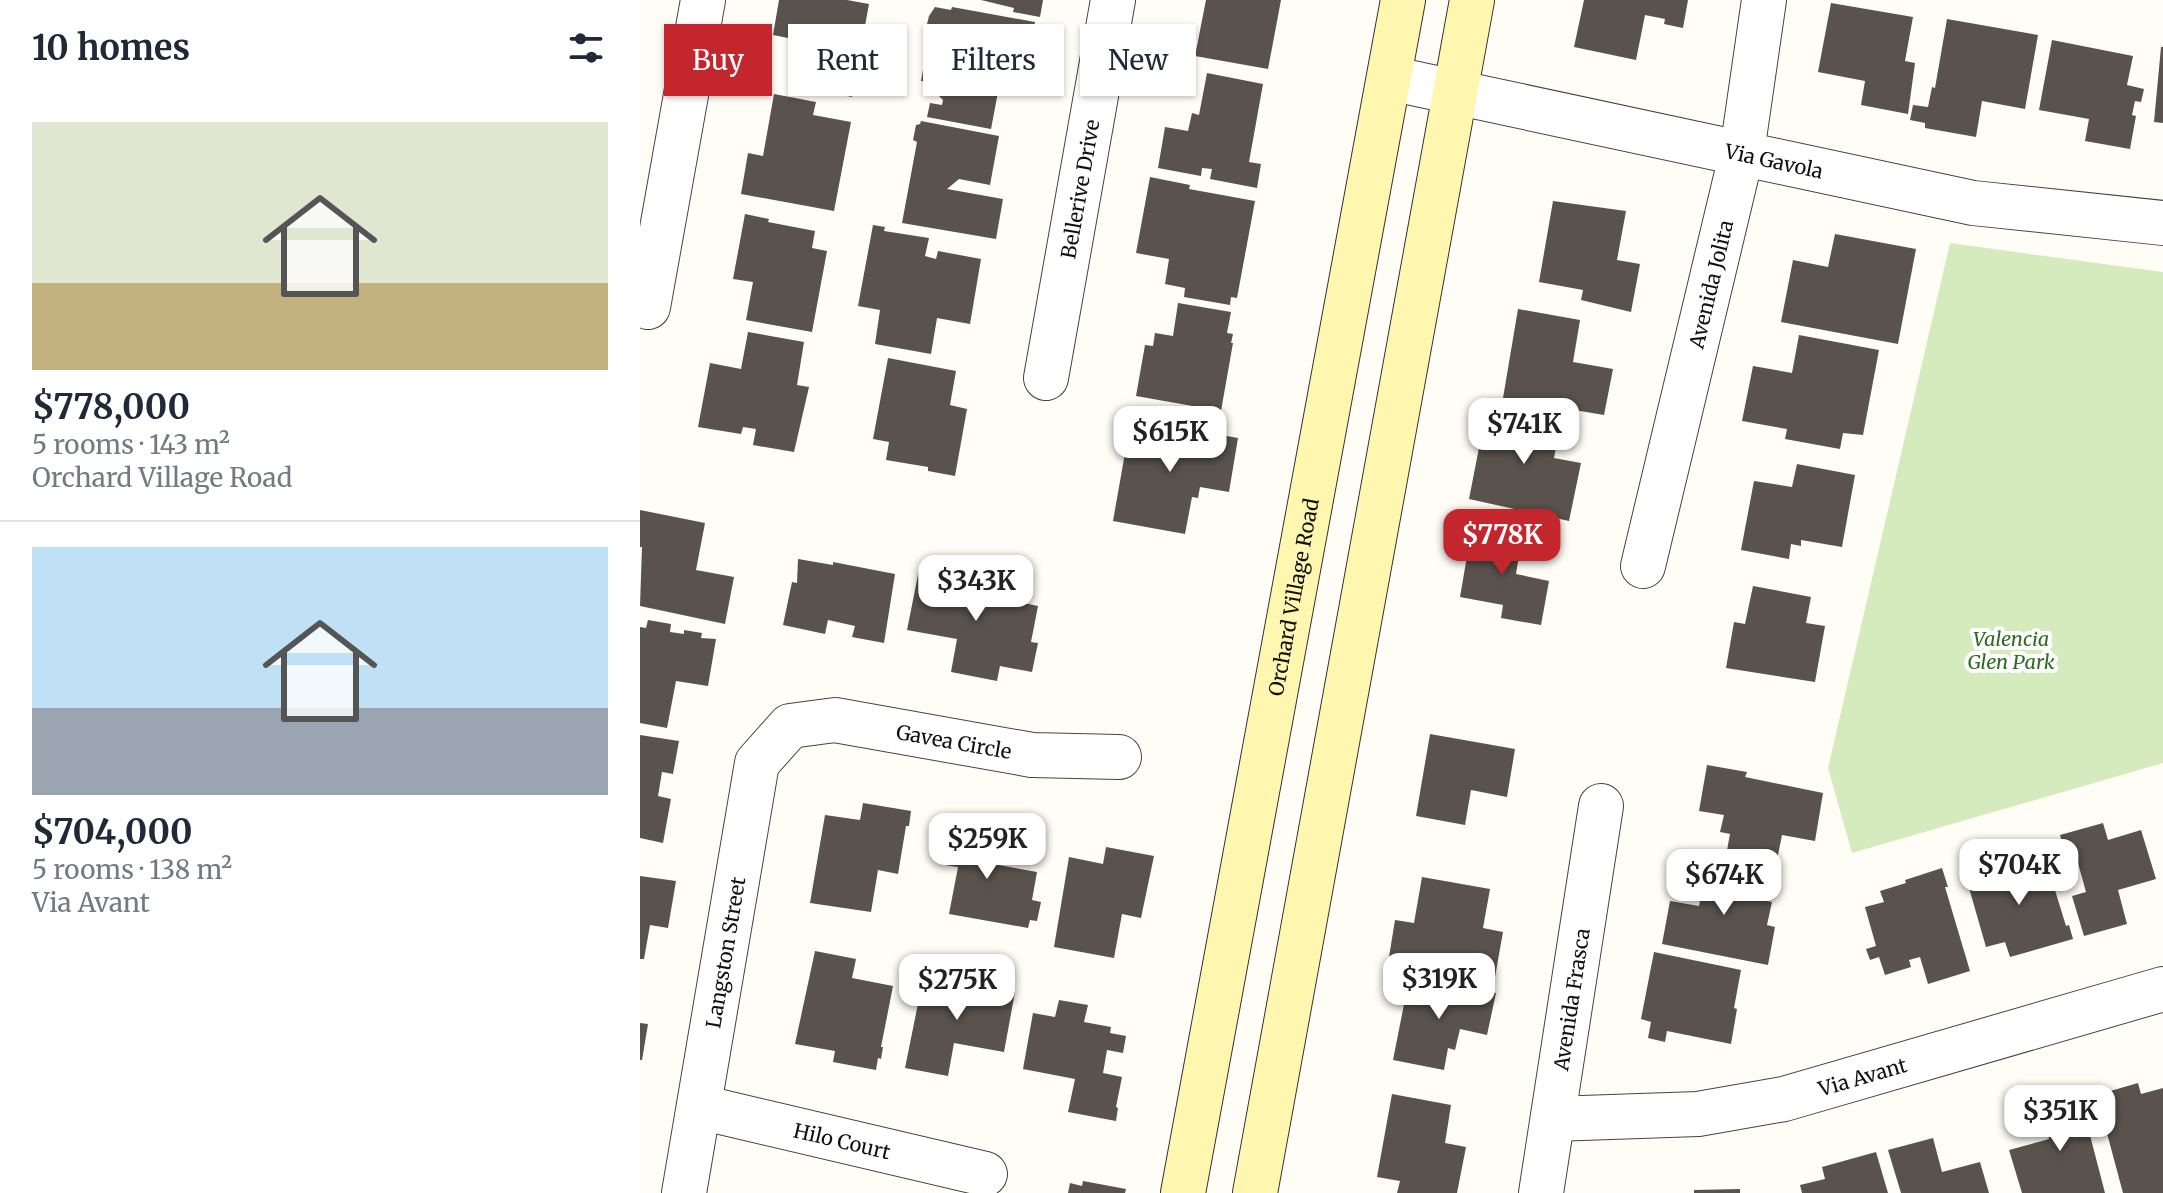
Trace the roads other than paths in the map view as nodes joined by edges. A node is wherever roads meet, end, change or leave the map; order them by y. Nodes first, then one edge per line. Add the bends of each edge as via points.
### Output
1 (703, 0) edge
2 (1113, 0) edge
3 (1403, 0) edge
4 (1472, 0) edge
5 (1764, 0) edge
6 (1389, 78) junction
7 (1455, 91) junction
8 (1742, 152) junction
9 (2163, 223) edge
10 (648, 307) dead end
11 (1046, 378) dead end
12 (1643, 566) dead end
13 (790, 726) joint
14 (1119, 757) dead end
15 (1601, 806) dead end
16 (2163, 989) edge
17 (700, 1107) junction
18 (1553, 1119) junction
19 (985, 1174) dead end
20 (684, 1193) edge
21 (1183, 1193) edge
22 (1255, 1193) edge
23 (1541, 1193) edge

1 - 10 street
2 - 11 street, Bellerive Drive
3 - 6 main road, Orchard Village Road
4 - 7 main road
5 - 8 street, Avenida Jolita
6 - 7 street, Via Gavola
6 - 21 main road, Orchard Village Road
7 - 8 street, Via Gavola
7 - 22 main road
8 - 9 street, Via Gavola via 1973,203
8 - 12 street, Avenida Jolita
13 - 14 street, Gavea Circle via 835,720 1032,755
13 - 17 street, Langston Street via 757,763
15 - 18 street, Avenida Frasca
16 - 18 street, Via Avant via 1784,1099 1698,1114
17 - 19 street, Hilo Court
17 - 20 street, Langston Street
18 - 23 street, Avenida Frasca

